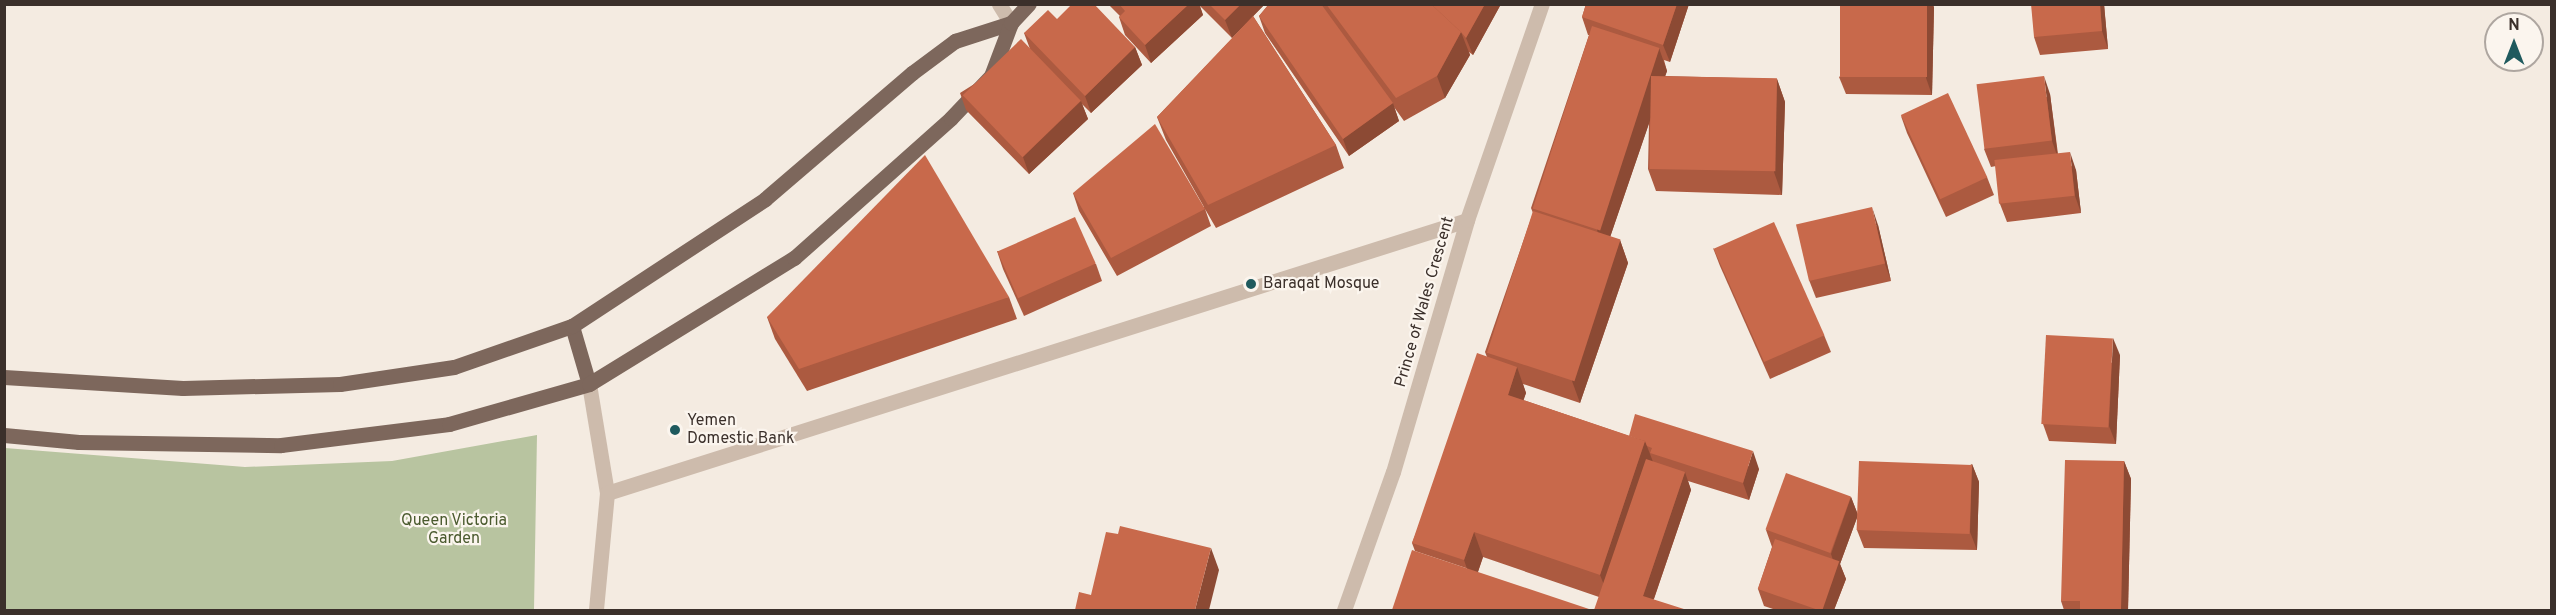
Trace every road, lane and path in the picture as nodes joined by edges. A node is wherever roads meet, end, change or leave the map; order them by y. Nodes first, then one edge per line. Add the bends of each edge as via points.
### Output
1 (999, 4) edge
2 (1029, 4) edge
3 (1542, 4) edge
4 (1011, 23) junction
5 (1467, 220) junction
6 (572, 326) junction
7 (4, 376) edge
8 (589, 384) junction
9 (4, 435) edge
10 (607, 493) junction
11 (596, 610) edge
12 (1344, 610) edge

1 - 4 street
2 - 4 main road
3 - 5 street, Prince of Wales Crescent
4 - 6 main road via 955,41 765,199
4 - 8 main road via 991,76 951,118 794,258
5 - 10 street
5 - 12 street, Prince of Wales Crescent via 1393,472
6 - 7 main road via 454,367 340,384 183,388
6 - 8 main road
8 - 9 main road via 449,424 281,445 79,442
8 - 10 street
10 - 11 street

